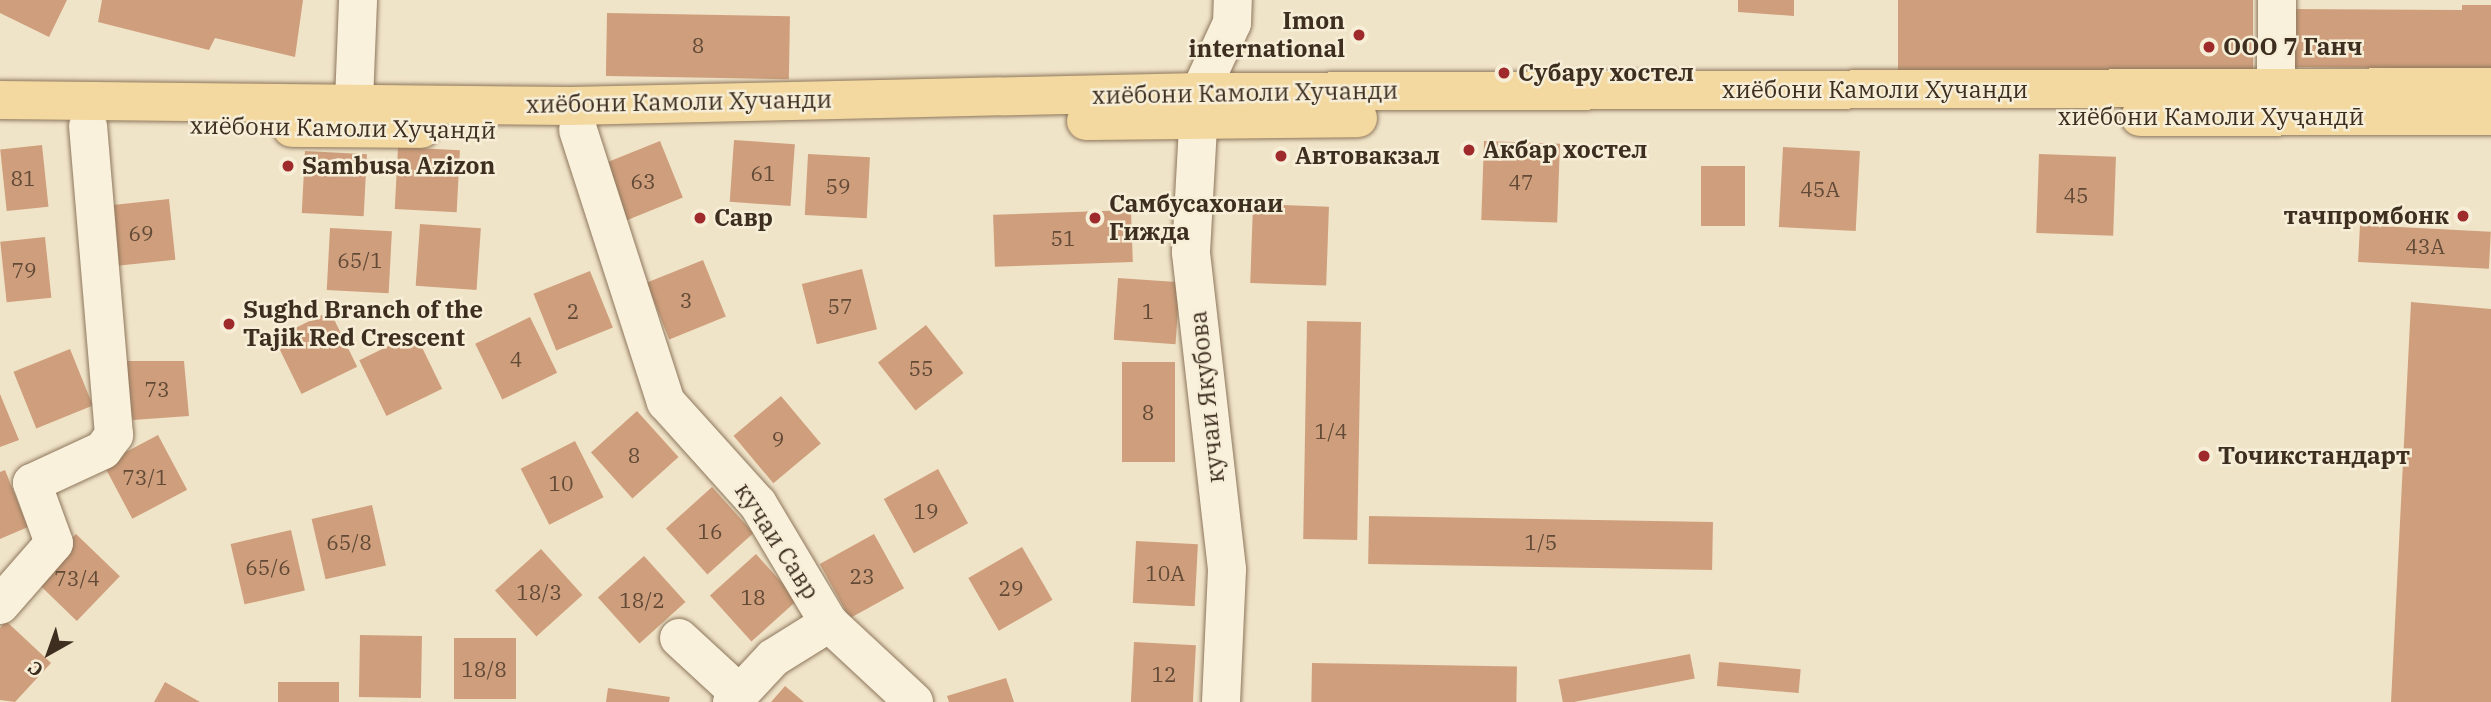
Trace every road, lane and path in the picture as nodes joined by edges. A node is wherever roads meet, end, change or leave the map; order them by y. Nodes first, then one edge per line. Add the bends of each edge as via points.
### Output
1 (358, 0) edge
2 (1233, 0) edge
3 (2277, 0) edge
4 (2491, 88) edge
5 (2276, 90) junction
6 (0, 100) edge
7 (354, 101) junction
8 (1200, 105) junction
9 (2491, 116) edge
10 (0, 125) edge
11 (88, 126) junction
12 (578, 130) junction
13 (0, 605) edge
14 (830, 623) junction
15 (679, 638) dead end
16 (736, 698) edge
17 (914, 702) edge
18 (1221, 702) edge

1 - 7 street
2 - 8 street via 1232,23
3 - 5 street
4 - 5 main road, хиёбони Камоли Хучанди
5 - 8 main road, хиёбони Камоли Хучанди
6 - 7 main road, хиёбони Камоли Хучанди
7 - 8 main road, хиёбони Камоли Хучанди via 571,106
8 - 9 main road, хиёбони Камоли Хуҷандӣ
8 - 12 main road, хиёбони Камоли Хуҷандӣ
8 - 18 street, кучаи Якубова via 1191,252 1227,569
10 - 11 main road, хиёбони Камоли Хуҷандӣ
11 - 12 main road, хиёбони Камоли Хуҷандӣ
11 - 13 street via 114,435 103,450 32,483 54,543
12 - 14 street, кучаи Савр via 666,402 758,504
14 - 16 street via 773,658
14 - 17 street, кучаи Савр
15 - 16 street

